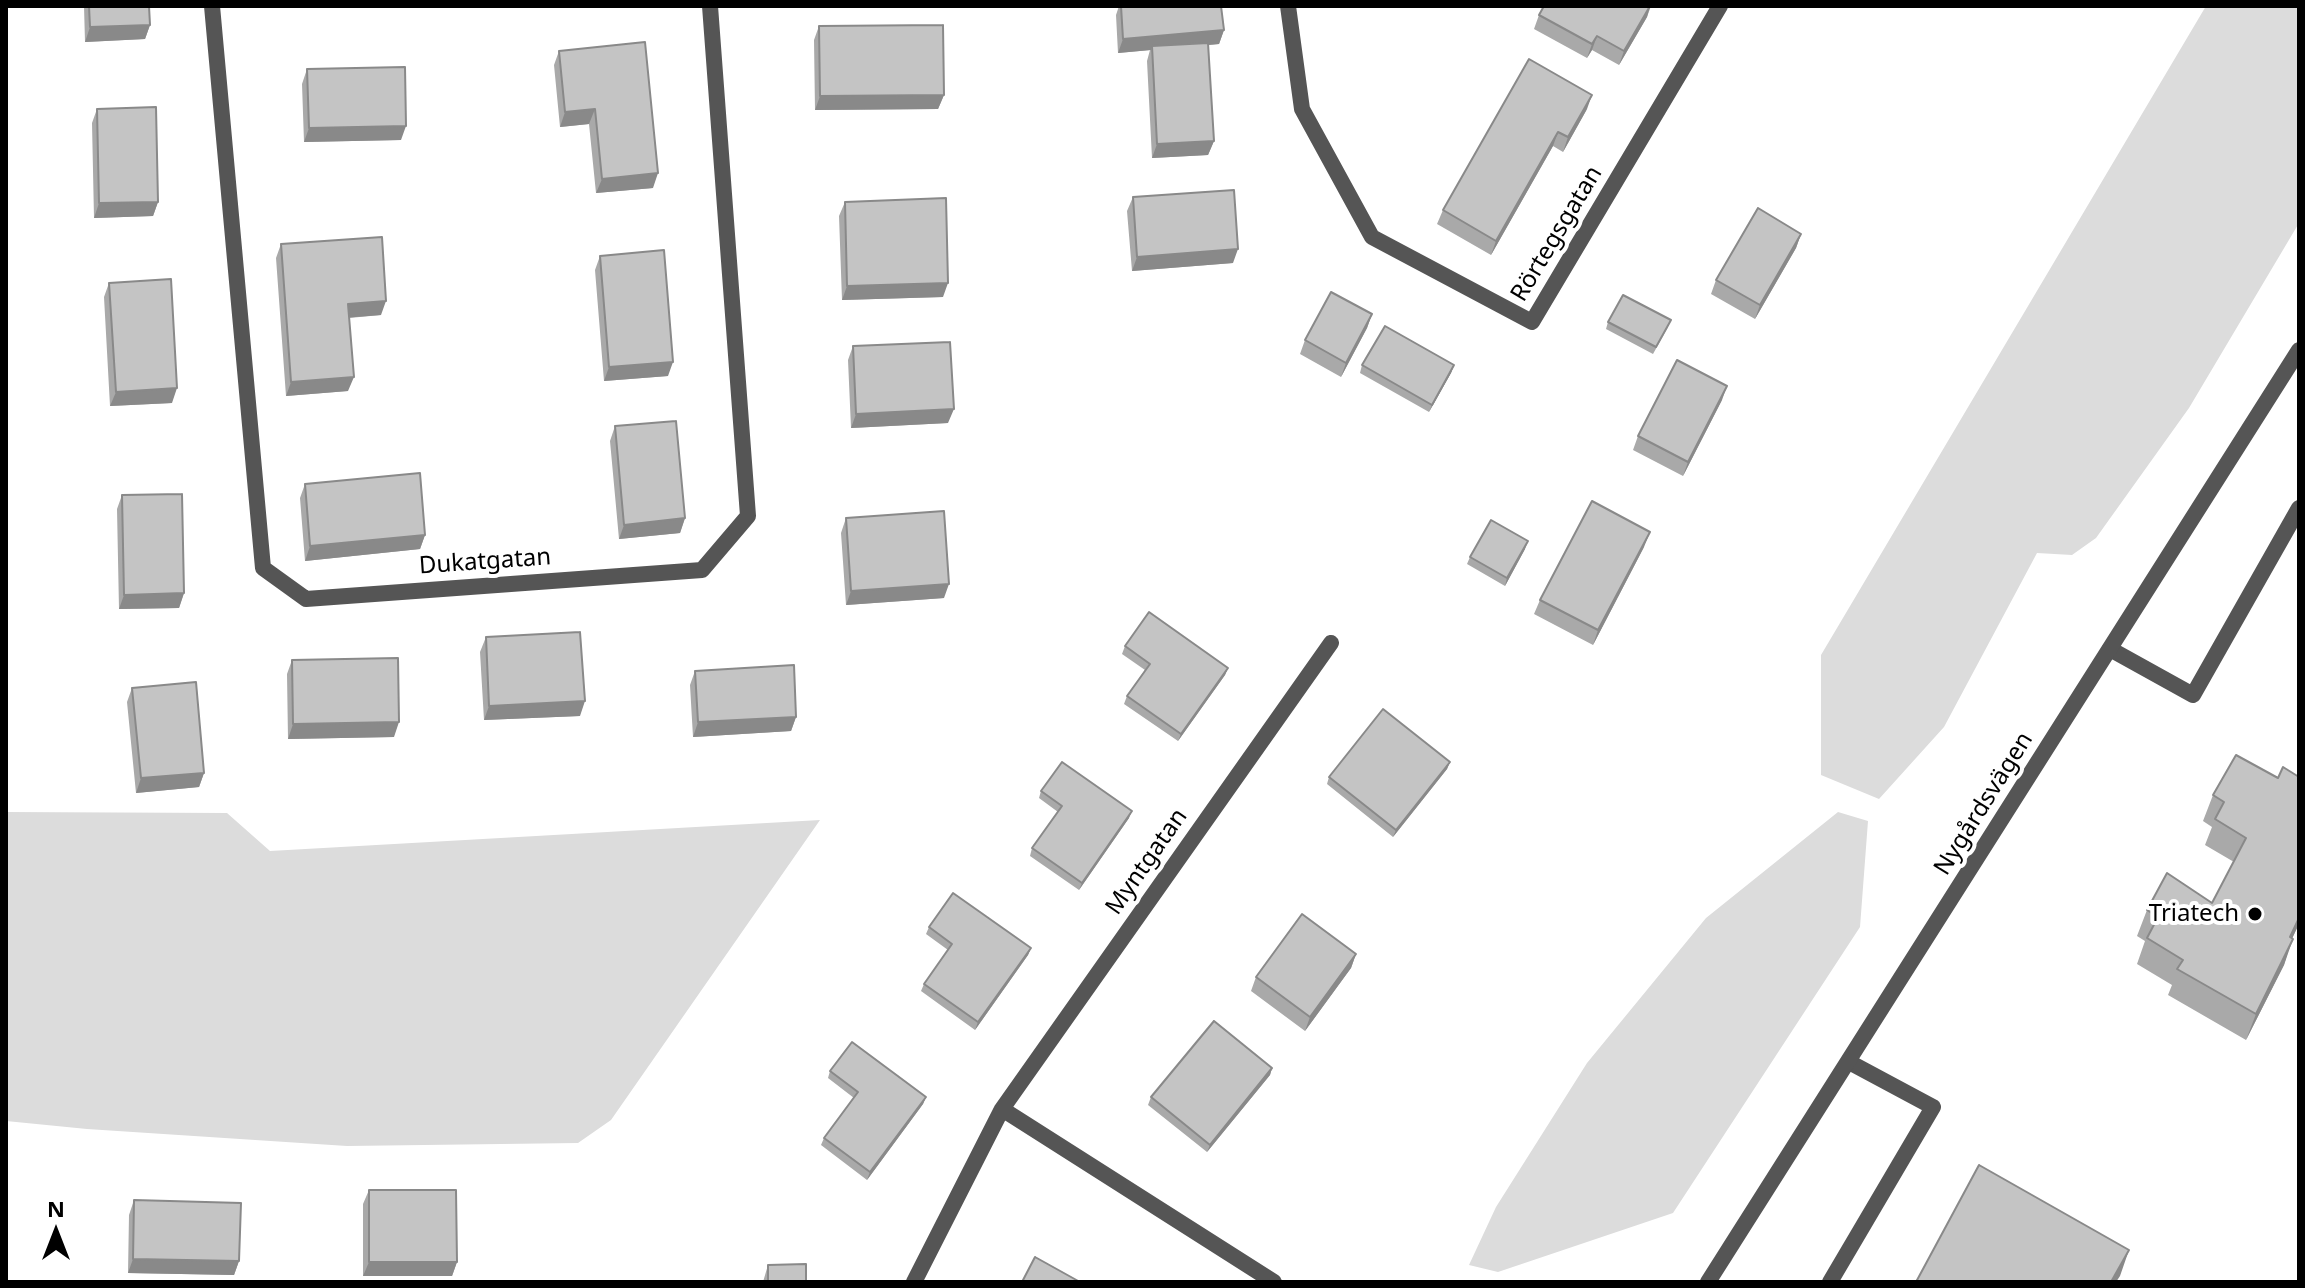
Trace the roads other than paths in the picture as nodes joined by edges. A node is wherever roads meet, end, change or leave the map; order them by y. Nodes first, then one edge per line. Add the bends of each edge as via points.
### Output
1 (212, 6) edge
2 (710, 6) edge
3 (1288, 6) edge
4 (1720, 6) edge
5 (2299, 350) edge
6 (2299, 508) edge
7 (1331, 643) dead end
8 (2110, 649) junction
9 (1849, 1062) junction
10 (1002, 1109) junction
11 (914, 1282) edge
12 (1274, 1282) edge
13 (1708, 1282) edge
14 (1830, 1282) edge

1 - 2 street, Dukatgatan via 263,568 306,599 702,570 748,516
3 - 4 street, Rörtegsgatan via 1302,109 1372,237 1532,322
5 - 8 street, Nygårdsvägen
6 - 8 street via 2193,695
7 - 10 street, Myntgatan
8 - 9 street, Nygårdsvägen
9 - 13 street, Nygårdsvägen
9 - 14 street via 1933,1107
10 - 11 street, Myntgatan
10 - 12 street

